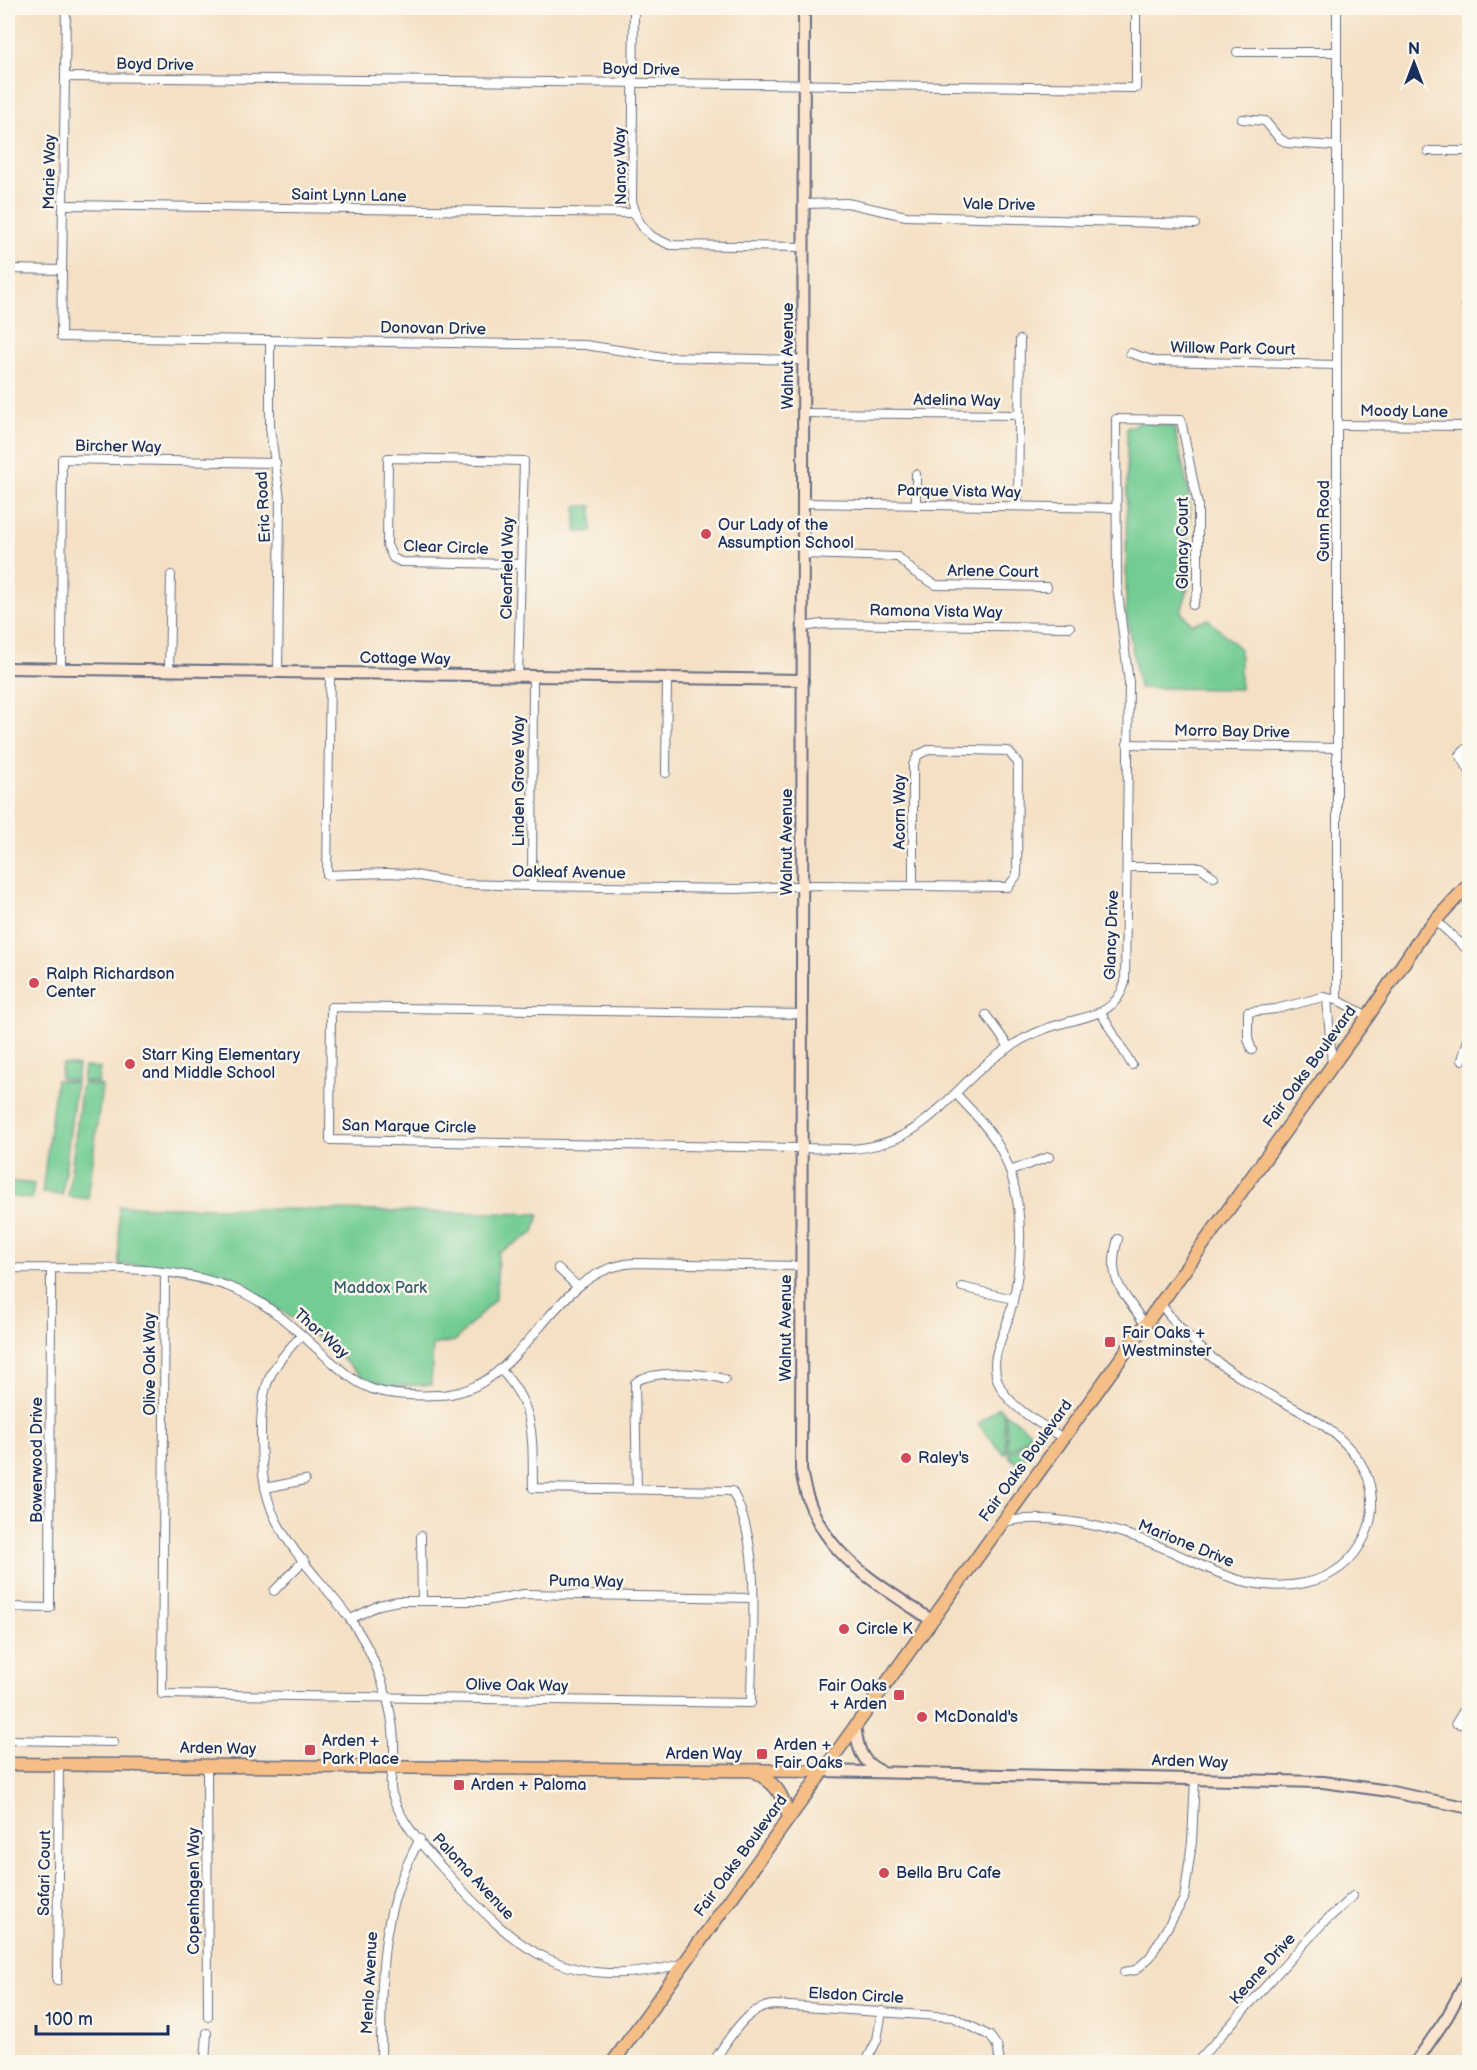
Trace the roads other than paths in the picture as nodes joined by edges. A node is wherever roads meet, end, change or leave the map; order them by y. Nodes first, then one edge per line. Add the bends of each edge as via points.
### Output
1 (66, 8) edge
2 (634, 8) edge
3 (804, 8) edge
4 (1136, 8) edge
5 (1337, 8) edge
6 (1237, 52) dead end
7 (1337, 52) junction
8 (65, 77) junction
9 (633, 83) junction
10 (804, 85) junction
11 (1242, 118) dead end
12 (1337, 146) junction
13 (1428, 151) dead end
14 (1470, 151) edge
15 (804, 204) junction
16 (63, 205) junction
17 (635, 213) junction
18 (1195, 224) dead end
19 (803, 247) junction
20 (8, 269) edge
21 (62, 270) junction
22 (61, 337) joint
23 (270, 340) junction
24 (1020, 340) dead end
25 (1130, 353) dead end
26 (803, 360) junction
27 (1337, 365) junction
28 (803, 413) junction
29 (1020, 416) junction
30 (1337, 425) junction
31 (1470, 426) edge
32 (524, 460) joint
33 (276, 463) junction
34 (916, 474) dead end
35 (803, 503) junction
36 (916, 505) junction
37 (1018, 506) junction
38 (1115, 508) junction
39 (803, 554) junction
40 (521, 564) junction
41 (171, 574) dead end
42 (1047, 587) dead end
43 (1193, 605) dead end
44 (802, 627) junction
45 (1070, 627) dead end
46 (8, 668) edge
47 (61, 669) junction
48 (170, 670) junction
49 (278, 672) junction
50 (330, 673) junction
51 (518, 676) junction
52 (533, 676) junction
53 (666, 678) junction
54 (802, 680) junction
55 (1470, 733) edge
56 (1127, 744) junction
57 (1469, 744) edge
58 (1336, 748) junction
59 (1470, 772) edge
60 (666, 773) dead end
61 (1128, 867) junction
62 (1214, 877) dead end
63 (1470, 883) edge
64 (1012, 884) joint
65 (532, 886) junction
66 (913, 886) junction
67 (802, 887) junction
68 (1435, 920) junction
69 (1470, 952) edge
70 (1328, 998) junction
71 (1337, 1000) junction
72 (1101, 1013) junction
73 (802, 1014) junction
74 (986, 1015) dead end
75 (1368, 1016) junction
76 (1470, 1033) edge
77 (1009, 1047) junction
78 (1252, 1050) dead end
79 (1462, 1060) dead end
80 (1132, 1065) dead end
81 (1332, 1066) junction
82 (956, 1094) junction
83 (801, 1149) junction
84 (1049, 1157) dead end
85 (1010, 1171) junction
86 (1118, 1239) dead end
87 (801, 1266) junction
88 (8, 1268) edge
89 (558, 1268) dead end
90 (51, 1269) junction
91 (165, 1272) junction
92 (578, 1287) junction
93 (962, 1287) dead end
94 (1013, 1299) junction
95 (1160, 1303) junction
96 (1145, 1324) junction
97 (302, 1335) junction
98 (500, 1370) junction
99 (725, 1380) dead end
100 (1063, 1438) junction
101 (305, 1479) dead end
102 (265, 1488) junction
103 (637, 1489) junction
104 (1002, 1522) junction
105 (421, 1536) dead end
106 (304, 1560) junction
107 (274, 1591) dead end
108 (752, 1598) junction
109 (422, 1600) junction
110 (8, 1607) edge
111 (351, 1619) junction
112 (931, 1620) junction
113 (387, 1697) junction
114 (1470, 1700) edge
115 (855, 1726) junction
116 (1470, 1727) edge
117 (8, 1740) edge
118 (114, 1742) dead end
119 (8, 1764) edge
120 (59, 1764) junction
121 (207, 1766) junction
122 (392, 1767) junction
123 (752, 1771) junction
124 (822, 1771) junction
125 (885, 1773) junction
126 (1195, 1779) junction
127 (1465, 1807) edge
128 (1470, 1814) edge
129 (789, 1818) junction
130 (420, 1839) junction
131 (1353, 1896) dead end
132 (684, 1964) junction
133 (1124, 1972) dead end
134 (1470, 1974) edge
135 (57, 1981) dead end
136 (882, 2011) junction
137 (208, 2017) dead end
138 (207, 2033) dead end
139 (205, 2062) edge
140 (381, 2062) edge
141 (613, 2062) edge
142 (713, 2062) edge
143 (866, 2062) edge
144 (1000, 2062) edge
145 (1197, 2062) edge
146 (1416, 2062) edge

1 - 8 street, Marie Way
2 - 9 street, Nancy Way
3 - 10 main road, Walnut Avenue
4 - 10 street, Boyd Drive via 1136,88
5 - 7 street, Gunn Road
6 - 7 street
7 - 12 street, Gunn Road
8 - 9 street, Boyd Drive
8 - 16 street, Marie Way
9 - 10 street, Boyd Drive
9 - 17 street, Nancy Way
10 - 15 main road, Walnut Avenue
11 - 12 street via 1265,121 1287,143
12 - 27 street, Gunn Road
13 - 14 street
15 - 18 street, Vale Drive via 848,202 906,216
15 - 19 main road, Walnut Avenue
16 - 17 street, Saint Lynn Lane
16 - 21 street, Marie Way
17 - 19 street, Nancy Way via 648,233 670,245
19 - 26 main road, Walnut Avenue
20 - 21 street
21 - 22 street, Marie Way
22 - 23 street, Donovan Drive
23 - 26 street, Donovan Drive via 585,345 664,357
23 - 33 street, Eric Road via 270,421
24 - 29 street
25 - 27 street, Willow Park Court via 1155,362
26 - 28 main road, Walnut Avenue
27 - 30 street, Gunn Road
28 - 29 street, Adelina Way
28 - 35 main road, Walnut Avenue
29 - 37 street, Adelina Way
30 - 31 street, Moody Lane
30 - 58 street, Gunn Road
32 - 40 street, Clearfield Way
32 - 40 street, Clear Circle via 388,458 387,545 393,558 401,562
33 - 47 street, Bircher Way via 62,459
33 - 49 street, Eric Road via 280,499
34 - 36 street
35 - 36 street, Parque Vista Way
35 - 39 main road, Walnut Avenue
36 - 37 street, Parque Vista Way
37 - 38 street, Parque Vista Way
38 - 43 street, Glancy Court via 1116,419 1181,420 1198,505 1198,591
38 - 56 street, Glancy Drive via 1117,585 1129,683
39 - 42 street, Arlene Court via 898,557 936,585
39 - 44 main road, Walnut Avenue
40 - 51 street, Clearfield Way
41 - 48 street
44 - 45 street, Ramona Vista Way
44 - 54 main road, Walnut Avenue
46 - 47 main road, Cottage Way
47 - 48 main road, Cottage Way
48 - 49 main road, Cottage Way
49 - 50 main road, Cottage Way
50 - 51 main road, Cottage Way
50 - 65 street, Oakleaf Avenue via 327,875 410,874 461,884
51 - 52 main road, Cottage Way
52 - 53 main road, Cottage Way
52 - 65 street, Linden Grove Way
53 - 54 main road, Cottage Way
53 - 60 street
54 - 67 main road, Walnut Avenue
55 - 57 street
56 - 58 street, Morro Bay Drive
56 - 61 street, Glancy Drive
57 - 59 street via 1460,755
58 - 71 street, Gunn Road
61 - 62 street via 1200,867
61 - 72 street, Glancy Drive via 1127,976 1117,1001
63 - 68 main road, Fair Oaks Boulevard
64 - 66 street, Oakleaf Avenue via 1001,888
64 - 66 street, Acorn Way via 1017,875 1015,758 1002,749 930,749 918,755 913,765
65 - 67 street, Oakleaf Avenue
66 - 67 street, Oakleaf Avenue
67 - 73 main road, Walnut Avenue
68 - 69 street
68 - 75 main road, Fair Oaks Boulevard
70 - 71 street
70 - 78 street via 1248,1012
70 - 81 street
71 - 75 street
72 - 77 street via 1046,1029
72 - 80 street
73 - 83 main road, Walnut Avenue
73 - 83 street, San Marque Circle via 331,1007 330,1140
74 - 77 street
75 - 81 main road, Fair Oaks Boulevard
76 - 79 street
77 - 82 street
81 - 95 main road, Fair Oaks Boulevard
82 - 83 street via 917,1129 885,1144
82 - 85 street via 994,1139
83 - 87 main road, Walnut Avenue
84 - 85 street
85 - 94 street via 1019,1222
86 - 96 street via 1114,1257 1118,1285
87 - 92 street, Thor Way via 628,1263 601,1271
87 - 112 main road, Walnut Avenue via 801,1462 811,1511 844,1558
88 - 90 street, Thor Way
89 - 92 street
90 - 91 street, Thor Way
90 - 110 street, Bowerwood Drive via 50,1608
91 - 97 street, Thor Way via 196,1276 238,1291 271,1309
91 - 113 street, Olive Oak Way via 162,1694
92 - 98 street, Thor Way
93 - 94 street
94 - 100 street via 995,1356 998,1381 1012,1402
95 - 96 main road, Fair Oaks Boulevard
95 - 104 street, Marione Drive via 1220,1364 1322,1424 1353,1452 1365,1471 1372,1498 1371,1519 1357,1551 1337,1571 1318,1580 1297,1585 1264,1584 1226,1576 1153,1543 1108,1529 1023,1517
96 - 100 main road, Fair Oaks Boulevard
97 - 98 street, Thor Way via 348,1376 369,1388 393,1394 468,1391
97 - 102 street, Paloma Avenue via 278,1361 263,1394 261,1456
98 - 103 street, Olive Oak Way via 521,1394 531,1420 533,1488
99 - 103 street via 707,1375 639,1378 634,1389
100 - 104 main road, Fair Oaks Boulevard
101 - 102 street
102 - 106 street, Paloma Avenue via 275,1518
103 - 108 street, Olive Oak Way via 732,1491 750,1544
104 - 112 main road, Fair Oaks Boulevard
105 - 109 street
106 - 107 street
106 - 111 street, Paloma Avenue
108 - 109 street, Puma Way via 524,1594 485,1601
108 - 113 street, Olive Oak Way via 751,1703
109 - 111 street, Puma Way via 379,1605
111 - 113 street, Paloma Avenue via 373,1657
112 - 115 main road, Fair Oaks Boulevard
113 - 122 street, Paloma Avenue
114 - 116 street via 1456,1723
115 - 124 main road, Fair Oaks Boulevard
115 - 125 main road via 861,1755
117 - 118 street
119 - 120 main road, Arden Way
120 - 121 main road, Arden Way
120 - 135 street, Safari Court
121 - 122 main road, Arden Way
121 - 137 street, Copenhagen Way
122 - 123 main road, Arden Way
122 - 130 street, Paloma Avenue via 396,1804
123 - 124 main road, Arden Way
123 - 129 main road via 778,1787
124 - 125 main road, Arden Way
124 - 129 main road, Fair Oaks Boulevard
125 - 126 main road, Arden Way
126 - 127 main road, Arden Way via 1343,1784
126 - 133 street via 1184,1899 1150,1957 1136,1970
127 - 128 main road
129 - 132 main road, Fair Oaks Boulevard
130 - 132 street, Paloma Avenue via 489,1917 521,1944 552,1961 586,1972 622,1975
130 - 140 street, Menlo Avenue via 393,1898 384,1939
131 - 145 street, Keane Drive via 1321,1924
132 - 141 main road, Fair Oaks Boulevard
134 - 146 main road
136 - 142 street, Elsdon Circle via 763,2007 747,2016
136 - 143 street via 877,2040
136 - 144 street, Elsdon Circle via 960,2019 994,2041
138 - 139 street

